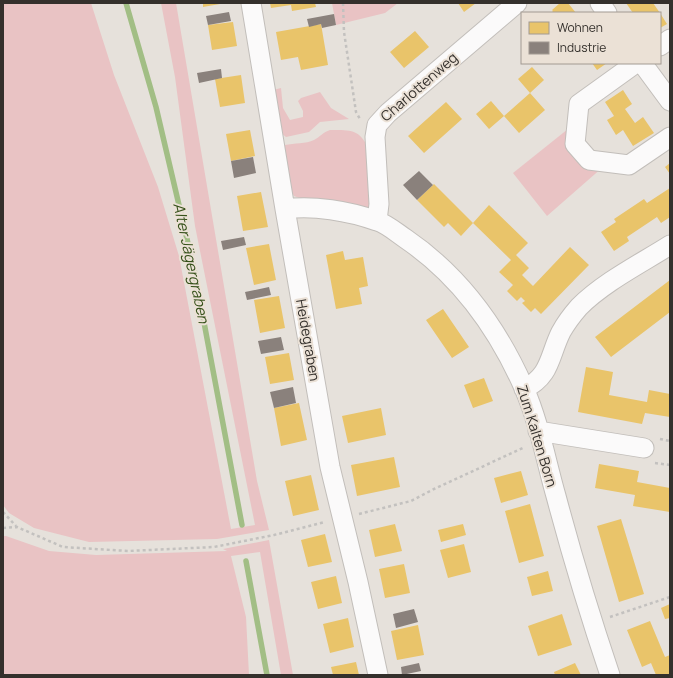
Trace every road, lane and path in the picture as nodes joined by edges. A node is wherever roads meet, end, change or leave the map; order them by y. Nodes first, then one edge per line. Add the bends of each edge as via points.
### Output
1 (251, 3) edge
2 (342, 3) edge
3 (517, 3) edge
4 (600, 3) edge
5 (606, 12) edge
6 (670, 39) edge
7 (661, 45) edge
8 (635, 64) edge
9 (643, 64) edge
10 (670, 101) edge
11 (375, 137) junction
12 (670, 137) edge
13 (285, 209) junction
14 (377, 221) junction
15 (670, 245) edge
16 (524, 389) junction
17 (539, 435) junction
18 (670, 441) edge
19 (653, 450) junction
20 (670, 465) edge
21 (3, 512) edge
22 (343, 518) junction
23 (17, 527) junction
24 (3, 528) edge
25 (670, 597) edge
26 (592, 623) junction
27 (378, 675) edge
28 (610, 675) edge

1 - 13 street, Heidegraben
2 - 11 path via 356,112 366,129
3 - 11 street, Charlottenweg via 388,113 377,125
4 - 5 street
6 - 7 street
8 - 12 street via 579,104 575,144 589,160 629,165
9 - 10 street
11 - 14 street, Charlottenweg via 379,204
13 - 14 street, Zum Kalten Born via 303,207 334,210
13 - 22 street, Heidegraben via 330,467
14 - 16 street, Zum Kalten Born via 424,251 469,296 485,316
15 - 16 street via 613,281 580,306 561,332 546,370 536,383
16 - 17 street, Zum Kalten Born
17 - 19 street
17 - 22 path via 411,501
17 - 26 street, Zum Kalten Born
18 - 19 path
19 - 20 path
21 - 23 path
22 - 23 path via 214,547 128,551 64,547
22 - 27 street, Heidegraben
23 - 24 path
25 - 26 path
26 - 28 street, Zum Kalten Born

